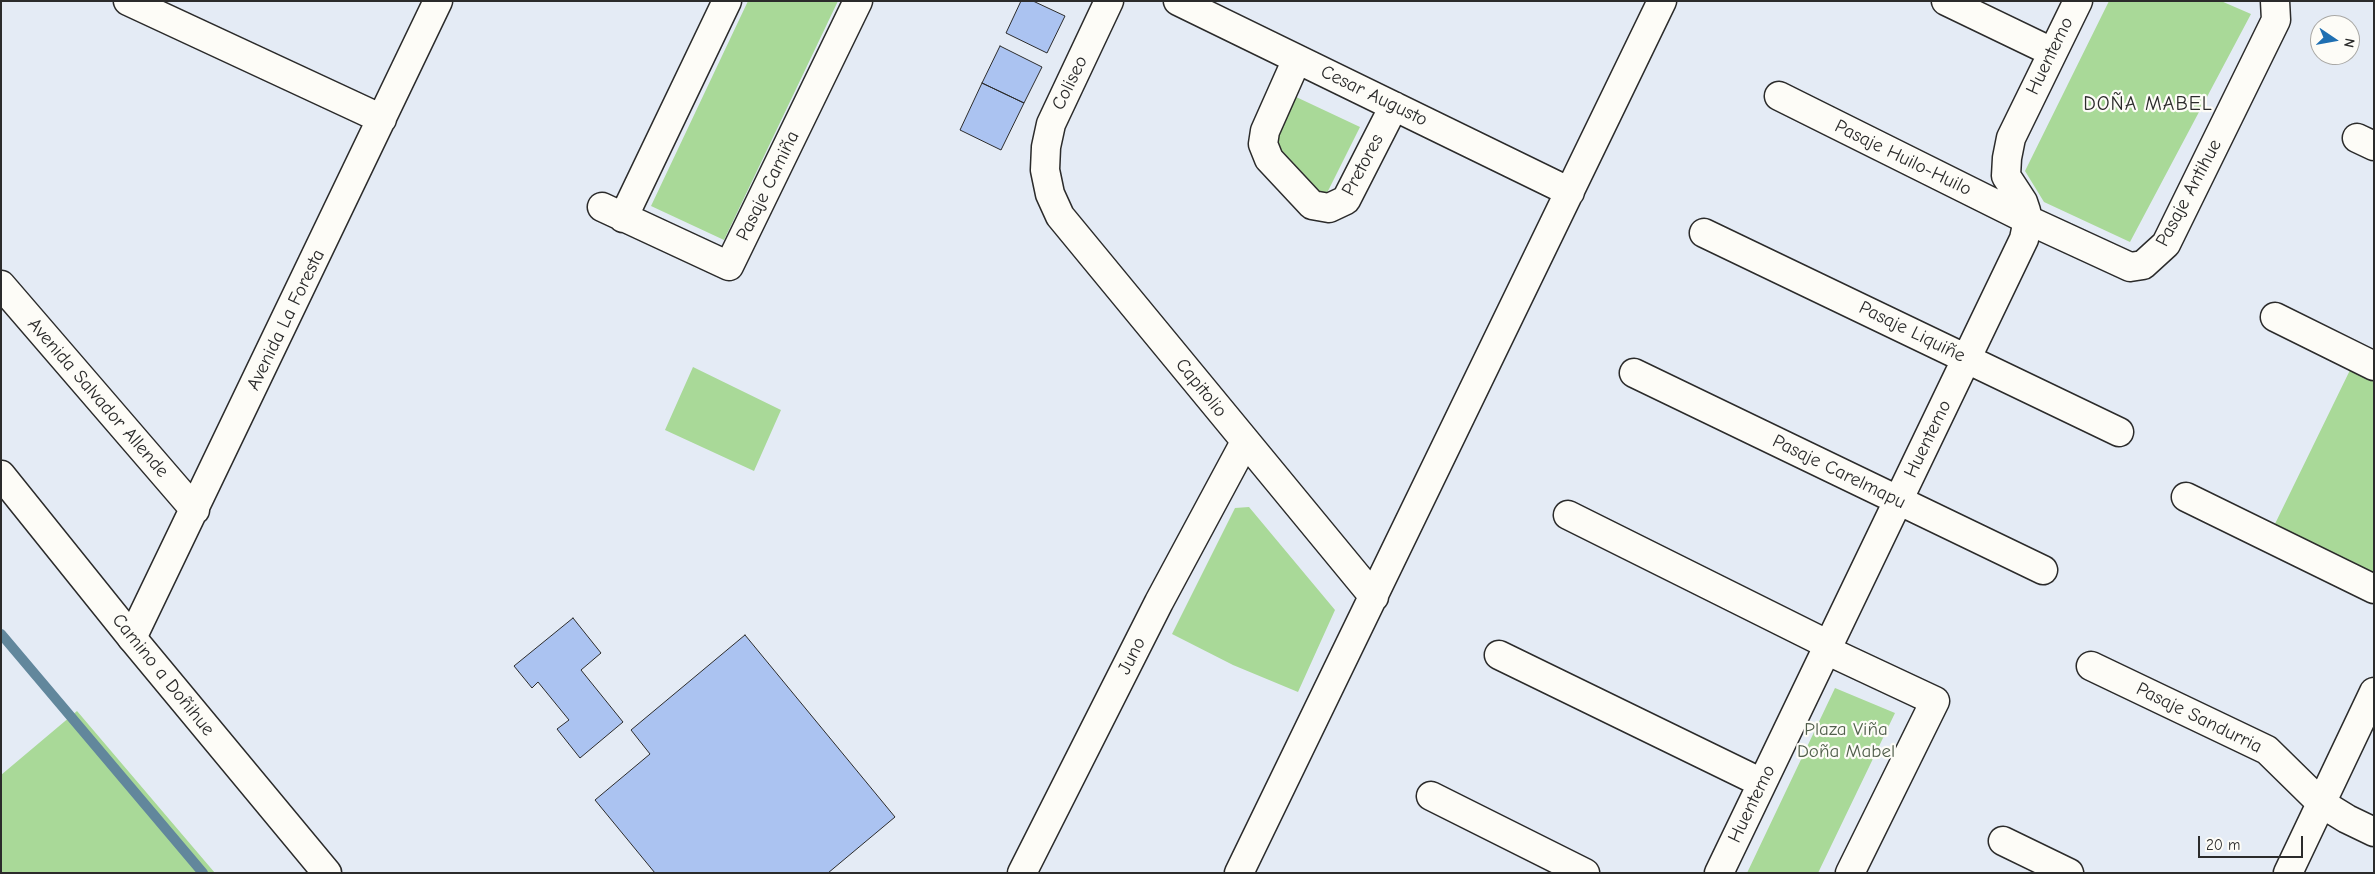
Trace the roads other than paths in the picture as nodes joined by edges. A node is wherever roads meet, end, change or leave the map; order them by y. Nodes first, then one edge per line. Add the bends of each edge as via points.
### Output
1 (128, 1) edge
2 (438, 1) edge
3 (727, 1) edge
4 (858, 1) edge
5 (1110, 1) edge
6 (1178, 1) edge
7 (1662, 1) edge
8 (1946, 1) edge
9 (2078, 1) edge
10 (2275, 1) edge
11 (2052, 52) junction
12 (1297, 59) junction
13 (1779, 96) dead end
14 (1394, 106) junction
15 (382, 119) junction
16 (1045, 170) joint
17 (1570, 192) junction
18 (2028, 220) junction
19 (1704, 233) dead end
20 (1, 285) edge
21 (2275, 317) dead end
22 (1966, 359) junction
23 (2374, 366) edge
24 (1634, 373) dead end
25 (2119, 432) dead end
26 (1245, 442) junction
27 (1, 475) edge
28 (2186, 497) dead end
29 (1898, 500) junction
30 (194, 510) junction
31 (1568, 515) dead end
32 (2043, 570) dead end
33 (2374, 589) edge
34 (1374, 597) junction
35 (132, 638) junction
36 (1828, 647) junction
37 (1499, 655) dead end
38 (2091, 666) dead end
39 (2374, 692) edge
40 (1762, 783) junction
41 (1432, 796) dead end
42 (2321, 803) junction
43 (2374, 832) edge
44 (2003, 841) dead end
45 (327, 873) edge
46 (1022, 873) edge
47 (1239, 873) edge
48 (1585, 873) edge
49 (1719, 873) edge
50 (1850, 873) edge
51 (2069, 873) edge
52 (2288, 873) edge

1 - 15 street
2 - 15 street, Avenida La Foresta
3 - 4 street, Pasaje Camiña via 613,212 729,266
5 - 16 street, Coliseo via 1051,124
6 - 12 street, Cesar Augusto
7 - 17 street
8 - 11 street
9 - 11 street, Huentemo
10 - 18 street, Pasaje Antihue via 2276,20 2166,244 2151,259 2130,268
11 - 18 street, Huentemo via 2011,138 2007,158 2006,176 2023,202
12 - 14 street, Cesar Augusto
12 - 14 street, Pretores via 1265,131 1263,144 1269,159 1312,205 1329,208 1346,200
13 - 18 street, Pasaje Huilo-Huilo
14 - 17 street, Cesar Augusto
15 - 30 street, Avenida La Foresta
16 - 26 street, Capitolio via 1050,194 1060,216
17 - 34 street
18 - 22 street, Huentemo via 2024,238
19 - 22 street, Pasaje Liquiñe
20 - 30 street, Avenida Salvador Allende
21 - 23 street
22 - 25 street, Pasaje Liquiñe
22 - 29 street, Huentemo
24 - 29 street, Pasaje Carelmapu
26 - 34 street, Capitolio
26 - 46 street, Juno via 1159,602
27 - 35 street, Camino a Doñihue
28 - 33 street
29 - 32 street, Pasaje Carelmapu
29 - 36 street, Huentemo
30 - 35 street, Avenida La Foresta
31 - 36 street
34 - 47 street
35 - 45 street, Camino a Doñihue
36 - 40 street, Huentemo
36 - 50 street via 1935,702
37 - 40 street
38 - 42 street, Pasaje Sandurria via 2267,750
39 - 42 street
40 - 49 street, Huentemo
41 - 48 street
42 - 43 street, Pasaje Sandurria
42 - 52 street
44 - 51 street

